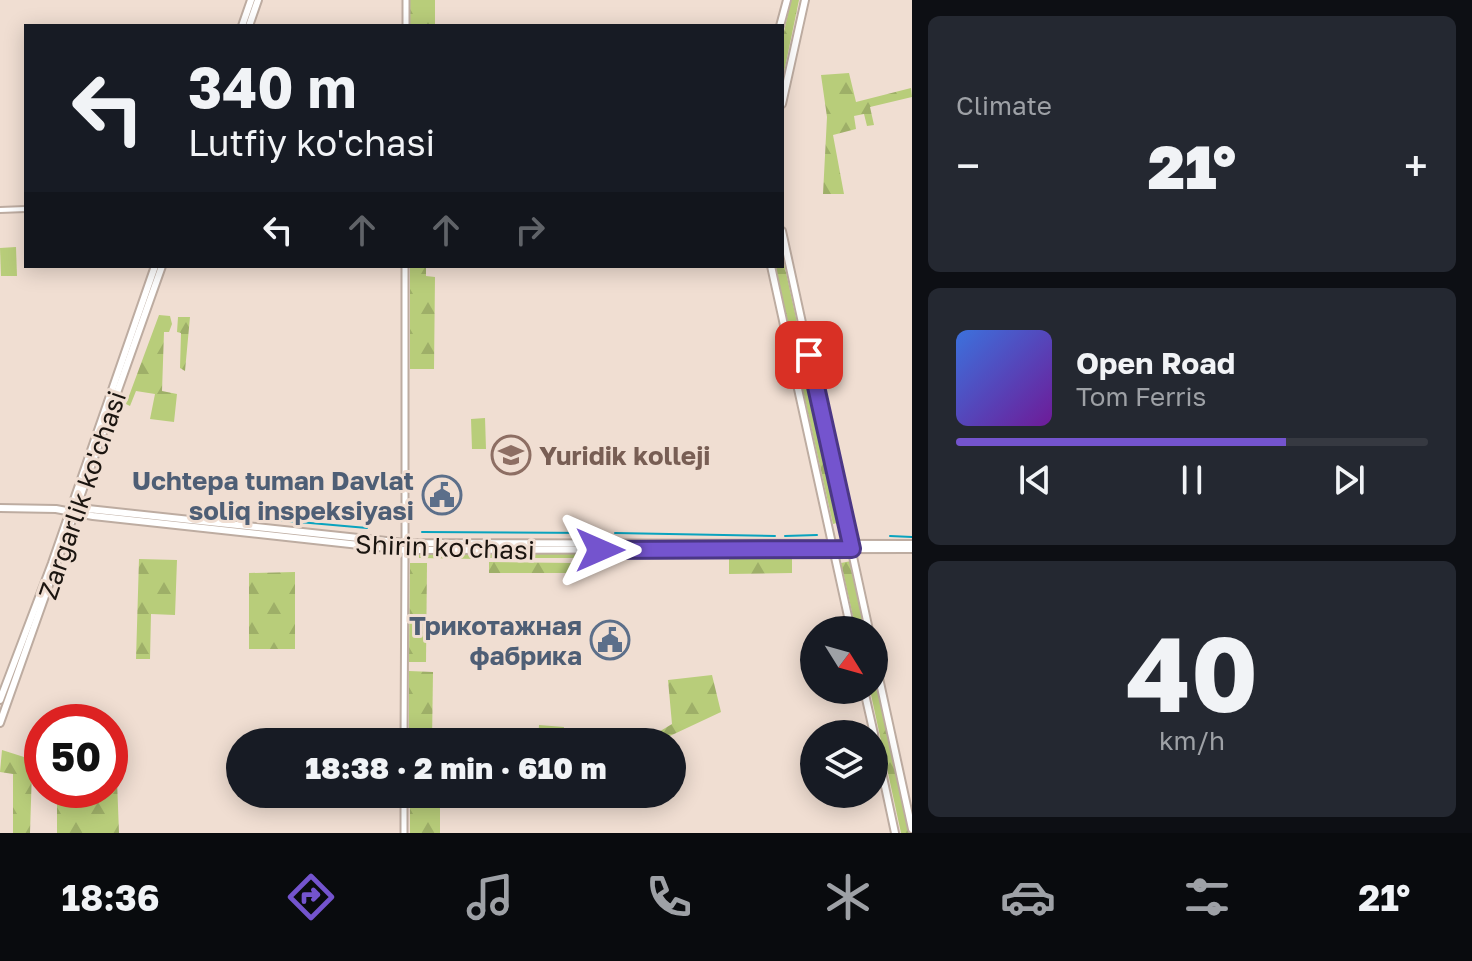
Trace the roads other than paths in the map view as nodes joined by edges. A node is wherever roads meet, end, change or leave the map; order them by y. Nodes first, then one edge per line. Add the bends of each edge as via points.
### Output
1 (251, 0) edge
2 (258, 0) edge
3 (406, 0) edge
4 (787, 0) edge
5 (805, 0) edge
6 (243, 24) edge
7 (250, 24) edge
8 (406, 24) edge
9 (781, 24) edge
10 (784, 95) edge
11 (24, 209) edge
12 (0, 210) edge
13 (784, 240) edge
14 (154, 268) edge
15 (161, 268) edge
16 (405, 268) edge
17 (771, 268) edge
18 (0, 508) edge
19 (74, 510) junction
20 (405, 546) junction
21 (834, 547) junction
22 (852, 547) junction
23 (912, 547) edge
24 (848, 616) edge
25 (866, 616) edge
26 (0, 700) edge
27 (885, 704) edge
28 (0, 723) edge
29 (404, 728) edge
30 (888, 800) edge
31 (404, 808) edge
32 (912, 829) edge
33 (404, 833) edge
34 (895, 833) edge

1 - 6 main road
2 - 7 main road
3 - 8 street
4 - 9 main road
5 - 10 main road
11 - 12 street
13 - 22 main road
14 - 19 main road, Zargarlik ko'chasi
15 - 19 main road, Zargarlik ko'chasi
16 - 20 street
17 - 21 main road
18 - 19 main road, Shirin ko'chasi
19 - 20 main road, Shirin ko'chasi
19 - 26 main road, Zargarlik ko'chasi
19 - 28 main road, Zargarlik ko'chasi
20 - 21 main road, Shirin ko'chasi
20 - 29 street
21 - 22 main road, Shirin ko'chasi
21 - 24 main road
22 - 23 main road, Shirin ko'chasi
22 - 25 main road
27 - 32 main road
30 - 34 main road
31 - 33 street

